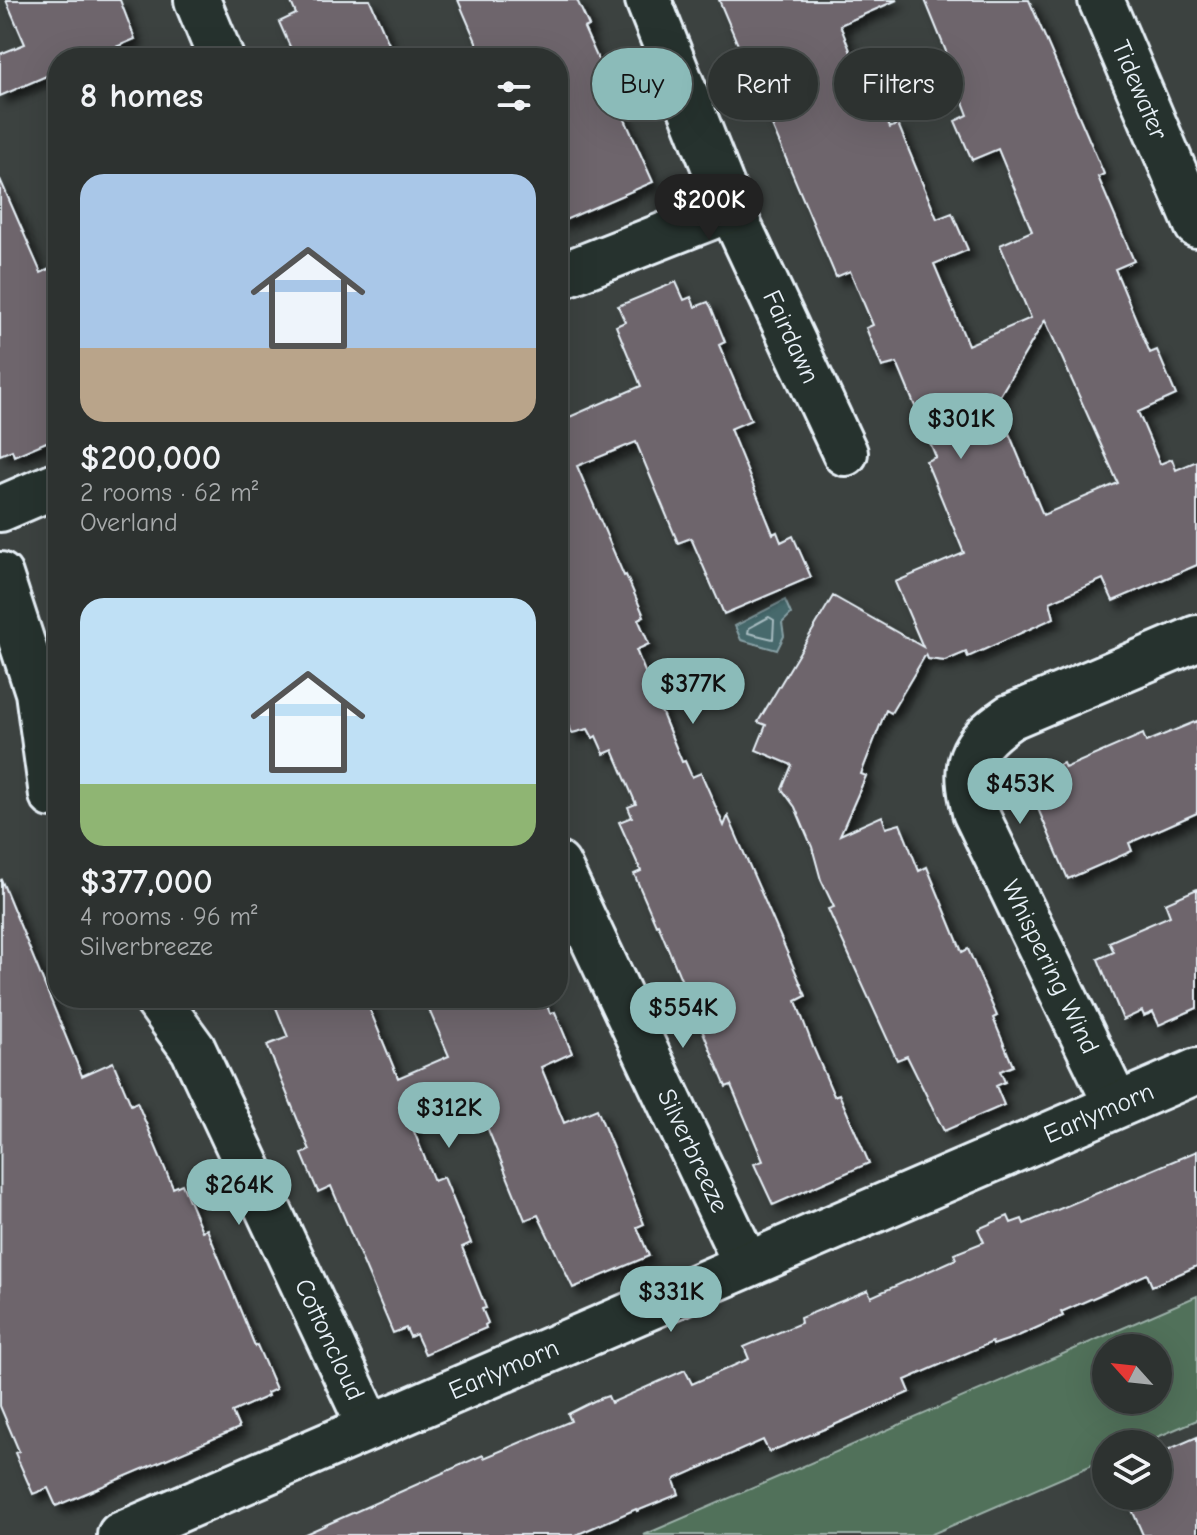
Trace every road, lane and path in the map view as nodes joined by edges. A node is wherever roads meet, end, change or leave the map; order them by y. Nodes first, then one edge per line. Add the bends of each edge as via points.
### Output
1 (197, 0) edge
2 (648, 0) edge
3 (1101, 0) edge
4 (217, 48) edge
5 (731, 209) junction
6 (1197, 225) edge
7 (568, 273) edge
8 (845, 453) dead end
9 (48, 488) edge
10 (0, 509) edge
11 (0, 575) edge
12 (1197, 638) edge
13 (48, 766) edge
14 (568, 886) edge
15 (163, 1008) edge
16 (1197, 1071) edge
17 (1116, 1104) junction
18 (746, 1264) junction
19 (370, 1427) junction
20 (120, 1535) edge

1 - 4 street
2 - 5 street, Fairdawn
3 - 6 street, Tidewater
5 - 7 street
5 - 8 street, Fairdawn
9 - 10 street
11 - 13 street via 38,692
12 - 17 street, Whispering Wind via 1010,717 972,753 968,784 975,812
14 - 18 street, Silverbreeze
15 - 19 street, Cottoncloud via 193,1049
16 - 17 street, Earlymorn
17 - 18 street, Earlymorn
18 - 19 street, Earlymorn
19 - 20 street, Earlymorn

